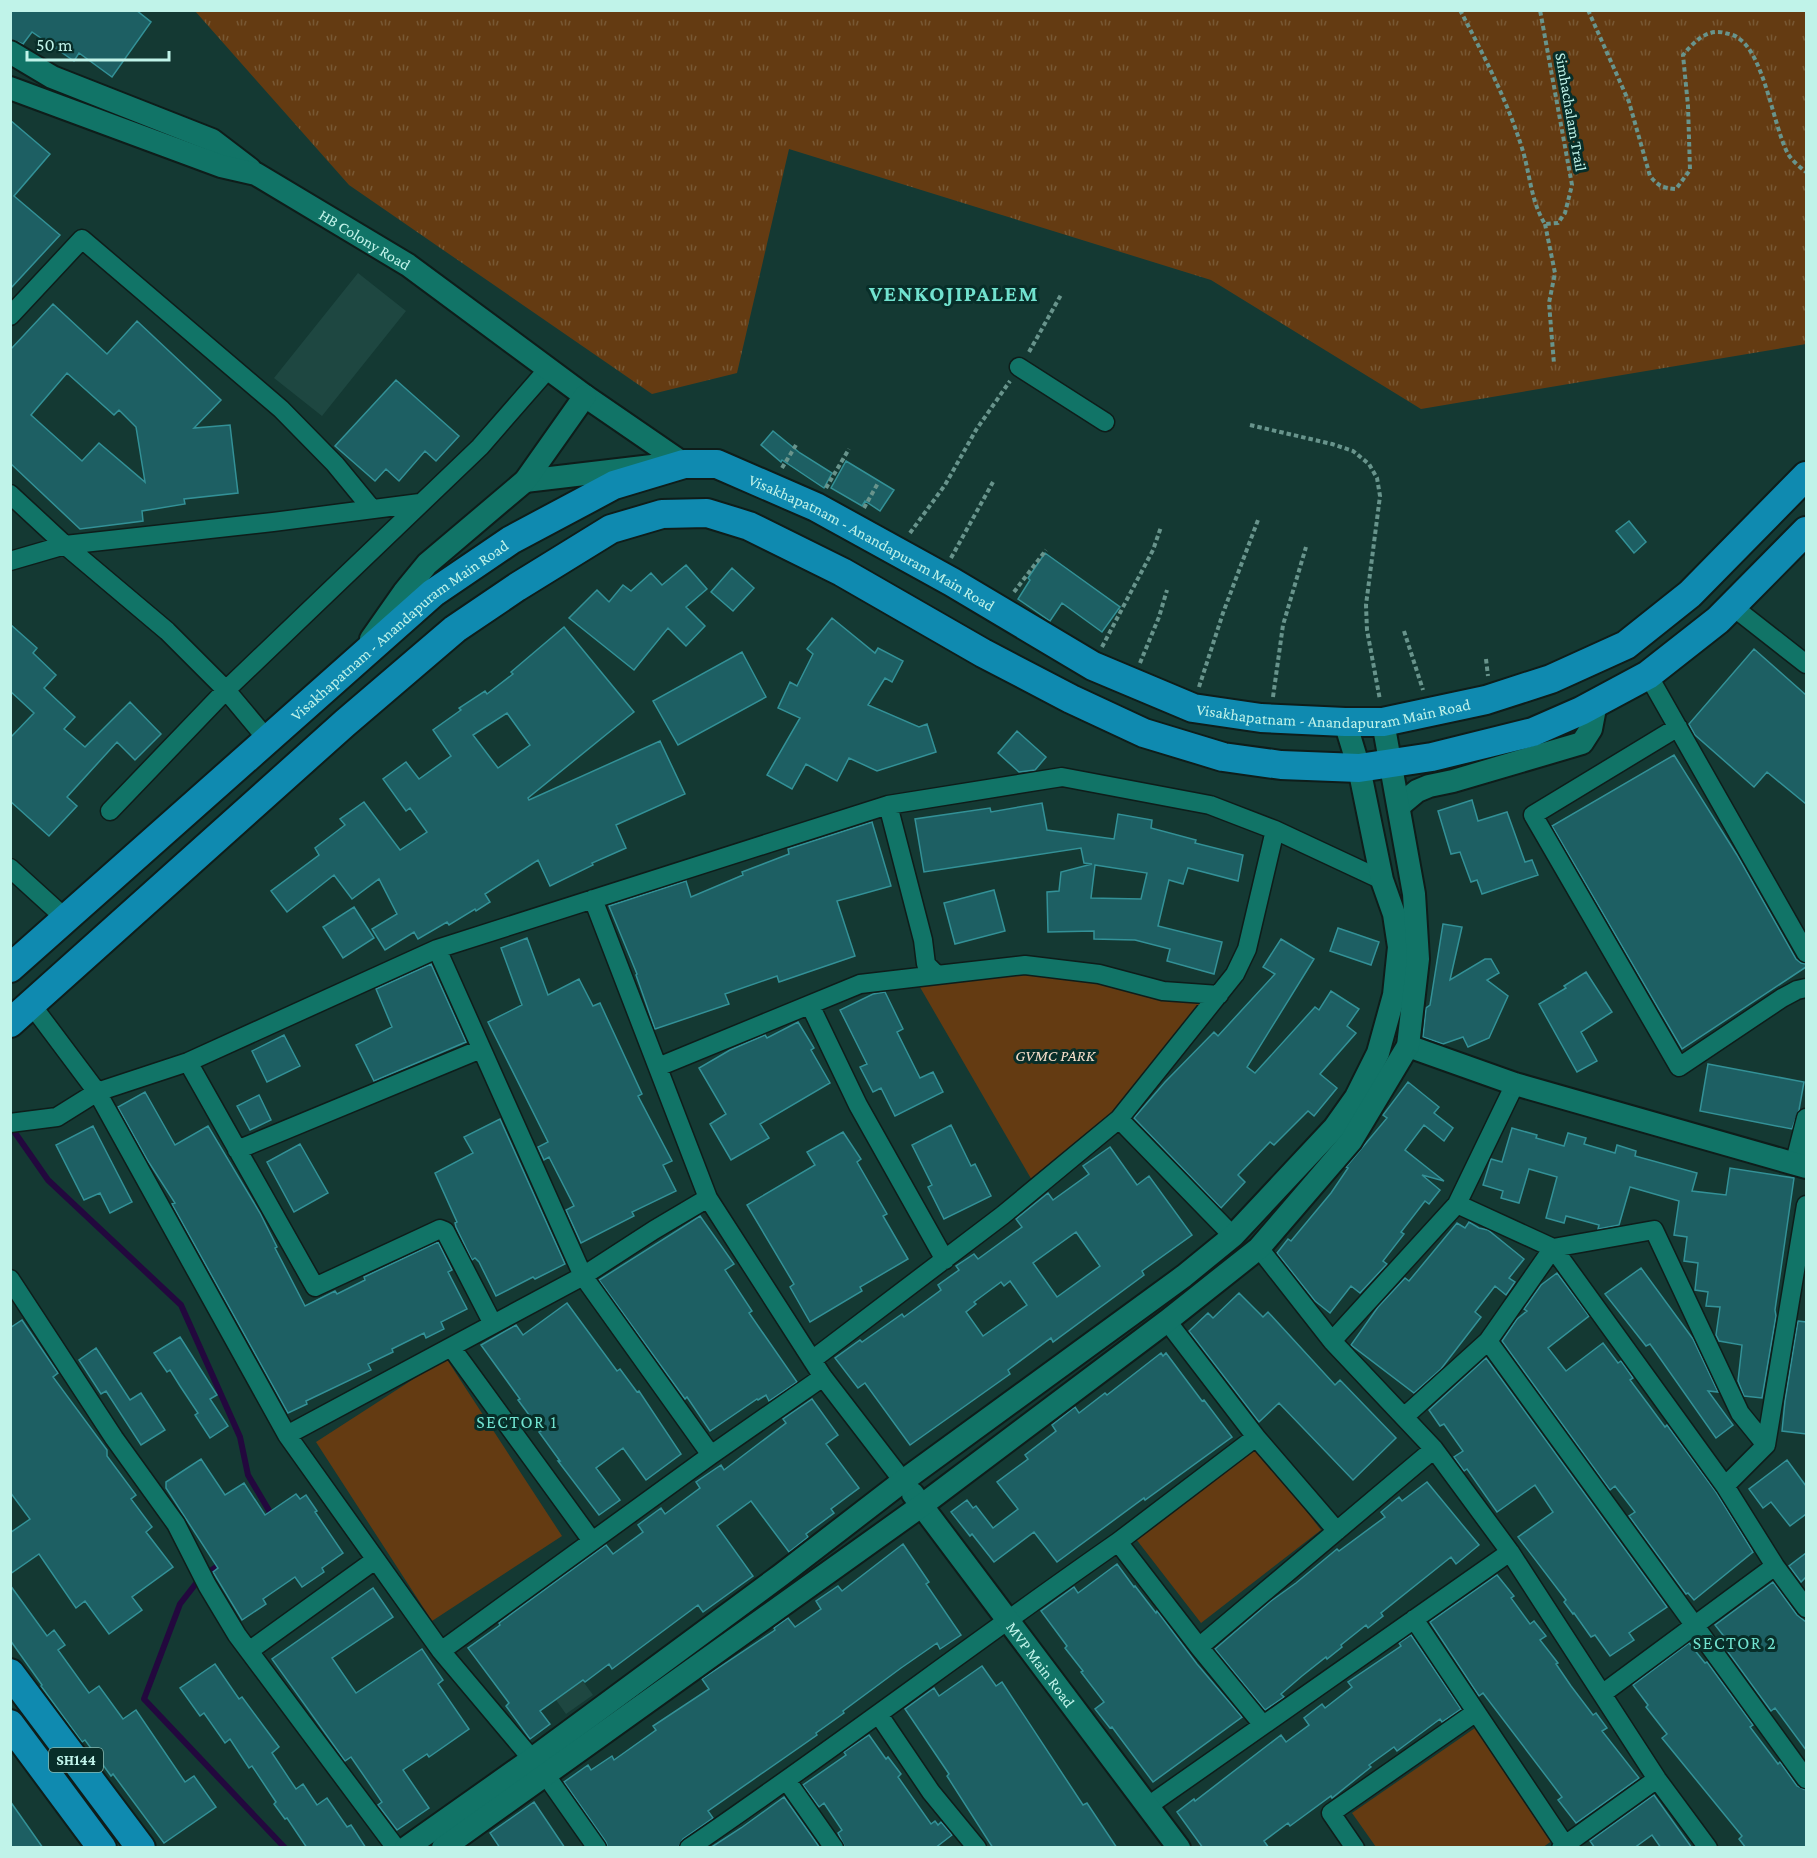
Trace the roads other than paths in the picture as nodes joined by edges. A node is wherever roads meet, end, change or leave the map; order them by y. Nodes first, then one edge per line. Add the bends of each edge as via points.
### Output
1 (10, 52) edge
2 (10, 88) edge
3 (256, 174) junction
4 (10, 316) edge
5 (1019, 367) road end
6 (548, 369) junction
7 (585, 396) junction
8 (1105, 422) dead end
9 (684, 464) junction
10 (1806, 476) edge
11 (525, 482) junction
12 (10, 494) edge
13 (420, 503) junction
14 (372, 509) junction
15 (1806, 531) edge
16 (64, 545) junction
17 (10, 561) edge
18 (1732, 606) junction
19 (359, 658) junction
20 (1806, 664) edge
21 (1648, 675) junction
22 (226, 690) junction
23 (1596, 703) junction
24 (1381, 704) junction
25 (1346, 722) junction
26 (1678, 727) junction
27 (267, 739) junction
28 (1392, 763) junction
29 (1359, 768) junction
30 (888, 805) junction
31 (1400, 807) junction
32 (110, 811) dead end
33 (1275, 830) junction
34 (10, 868) edge
35 (1382, 880) junction
36 (593, 899) junction
37 (64, 918) junction
38 (437, 949) junction
39 (1806, 953) edge
40 (10, 968) edge
41 (937, 975) junction
42 (1806, 988) edge
43 (1219, 995) junction
44 (31, 1004) junction
45 (810, 1005) junction
46 (10, 1023) edge
47 (1408, 1046) junction
48 (482, 1049) junction
49 (188, 1062) junction
50 (658, 1066) junction
51 (1515, 1084) junction
52 (97, 1092) junction
53 (1806, 1118) edge
54 (1119, 1119) junction
55 (18, 1122) edge
56 (237, 1150) junction
57 (1800, 1166) edge
58 (708, 1198) junction
59 (1457, 1204) junction
60 (1806, 1206) edge
61 (1233, 1236) junction
62 (1259, 1248) junction
63 (1553, 1248) junction
64 (945, 1260) junction
65 (583, 1276) junction
66 (10, 1279) edge
67 (1167, 1321) junction
68 (493, 1324) junction
69 (1332, 1341) junction
70 (1488, 1341) junction
71 (451, 1347) junction
72 (812, 1360) junction
73 (823, 1377) junction
74 (1404, 1417) junction
75 (287, 1435) junction
76 (1256, 1437) junction
77 (1766, 1445) junction
78 (1434, 1449) junction
79 (711, 1455) junction
80 (903, 1481) junction
81 (1725, 1486) junction
82 (921, 1506) junction
83 (1337, 1531) junction
84 (592, 1541) junction
85 (1118, 1542) junction
86 (1510, 1552) junction
87 (375, 1560) junction
88 (1775, 1566) junction
89 (1806, 1608) edge
90 (1007, 1619) junction
91 (1414, 1619) junction
92 (1694, 1625) junction
93 (1199, 1647) junction
94 (249, 1651) junction
95 (441, 1651) junction
96 (10, 1673) edge
97 (1602, 1694) junction
98 (1476, 1712) junction
99 (879, 1715) junction
100 (10, 1724) edge
101 (1263, 1725) junction
102 (538, 1766) junction
103 (1657, 1779) junction
104 (1806, 1779) edge
105 (787, 1781) junction
106 (1148, 1806) junction
107 (135, 1839) edge
108 (1563, 1846) edge
109 (103, 1848) edge
110 (396, 1848) edge
111 (406, 1848) edge
112 (443, 1848) edge
113 (597, 1848) edge
114 (689, 1848) edge
115 (834, 1848) edge
116 (977, 1848) edge
117 (1179, 1848) edge
118 (1355, 1848) edge
119 (1708, 1848) edge

1 - 3 street via 52,77 212,140
2 - 3 street, HB Colony Road via 221,166
3 - 6 street, HB Colony Road via 408,265
4 - 14 street via 81,239 281,409
5 - 8 street
6 - 7 street, HB Colony Road
6 - 13 street via 480,447
7 - 9 street, HB Colony Road
7 - 11 street
9 - 11 street
9 - 19 main road, Visakhapatnam - Anandapuram Main Road via 614,485 511,540 433,593
9 - 25 main road, Visakhapatnam - Anandapuram Main Road via 717,464 816,507 1093,666 1198,691 1261,718
10 - 24 main road, Visakhapatnam - Anandapuram Main Road via 1690,594 1626,645 1551,679 1486,700
11 - 19 street via 427,564
12 - 16 street
13 - 14 street
13 - 22 street
14 - 16 street
15 - 18 main road, Visakhapatnam - Anandapuram Main Road
16 - 17 street
16 - 22 street via 167,631
18 - 20 street
18 - 21 main road, Visakhapatnam - Anandapuram Main Road
19 - 27 main road, Visakhapatnam - Anandapuram Main Road
21 - 23 main road, Visakhapatnam - Anandapuram Main Road
21 - 26 street
22 - 27 street
22 - 32 street
23 - 28 main road, Visakhapatnam - Anandapuram Main Road via 1533,732
23 - 31 street via 1591,729 1582,743 1429,786
24 - 25 main road, Visakhapatnam - Anandapuram Main Road
24 - 28 street
25 - 29 street
26 - 39 street
26 - 42 street via 1533,815 1679,1067 1782,998
27 - 37 main road, Visakhapatnam - Anandapuram Main Road
28 - 29 main road, Visakhapatnam - Anandapuram Main Road
28 - 31 street
29 - 35 street
29 - 44 main road, Visakhapatnam - Anandapuram Main Road via 1281,765 1223,757 1144,733 1071,699 842,572 749,526 707,513 662,514 611,529 455,629
30 - 33 street via 1062,777 1210,805
30 - 36 street
30 - 41 street via 926,964
31 - 47 street via 1414,894 1418,959
33 - 35 street
33 - 43 street via 1246,949 1236,974
34 - 37 street
35 - 61 street via 1394,914 1399,947 1394,995 1378,1053 1356,1097 1334,1128
36 - 38 street
36 - 50 street
37 - 40 main road, Visakhapatnam - Anandapuram Main Road
38 - 48 street
38 - 49 street
41 - 43 street via 1025,965 1099,974 1163,991
41 - 45 street via 860,984
43 - 54 street
44 - 46 main road, Visakhapatnam - Anandapuram Main Road
44 - 52 street
45 - 50 street
45 - 64 street via 858,1105
47 - 51 street
47 - 62 street via 1352,1141
48 - 56 street
48 - 65 street
49 - 52 street
49 - 56 street
50 - 58 street
51 - 57 street
51 - 59 street
52 - 55 street via 57,1117
52 - 75 street
53 - 57 street
54 - 61 street
54 - 64 street
56 - 68 street via 315,1287 445,1230
58 - 65 street
58 - 72 street
59 - 63 street
59 - 69 street
60 - 77 street
61 - 80 street via 1175,1283
62 - 67 street
62 - 69 street
63 - 70 street
63 - 77 street via 1654,1230 1740,1413
63 - 81 street
64 - 72 street
65 - 68 street
65 - 79 street
66 - 94 street via 114,1438 176,1524 207,1585
67 - 76 street
67 - 82 street
68 - 71 street
69 - 74 street
70 - 74 street
70 - 92 street
71 - 75 street
71 - 84 street
72 - 73 street
73 - 79 street
73 - 80 street
74 - 78 street
75 - 87 street
76 - 83 street
76 - 85 street
77 - 81 street
78 - 83 street
78 - 86 street
79 - 84 street
80 - 82 street, MVP Main Road
80 - 102 street
81 - 88 street
82 - 90 street, MVP Main Road
82 - 102 street
83 - 93 street
84 - 95 street
85 - 90 street
85 - 93 street
86 - 91 street
86 - 97 street
87 - 94 street
87 - 95 street
88 - 89 street
88 - 92 street
90 - 99 street
90 - 106 street, MVP Main Road
91 - 98 street
91 - 101 street
92 - 97 street
92 - 104 street
93 - 101 street
94 - 110 street
95 - 102 street
96 - 107 main road, SH144
97 - 103 street
98 - 108 street
98 - 118 street via 1331,1813
99 - 105 street
99 - 116 street via 931,1792
100 - 109 main road, SH144
101 - 106 street
102 - 111 street
102 - 112 street
102 - 113 street
103 - 108 street
103 - 119 street
105 - 114 street
105 - 115 street
106 - 117 street, MVP Main Road
107 - 109 main road

